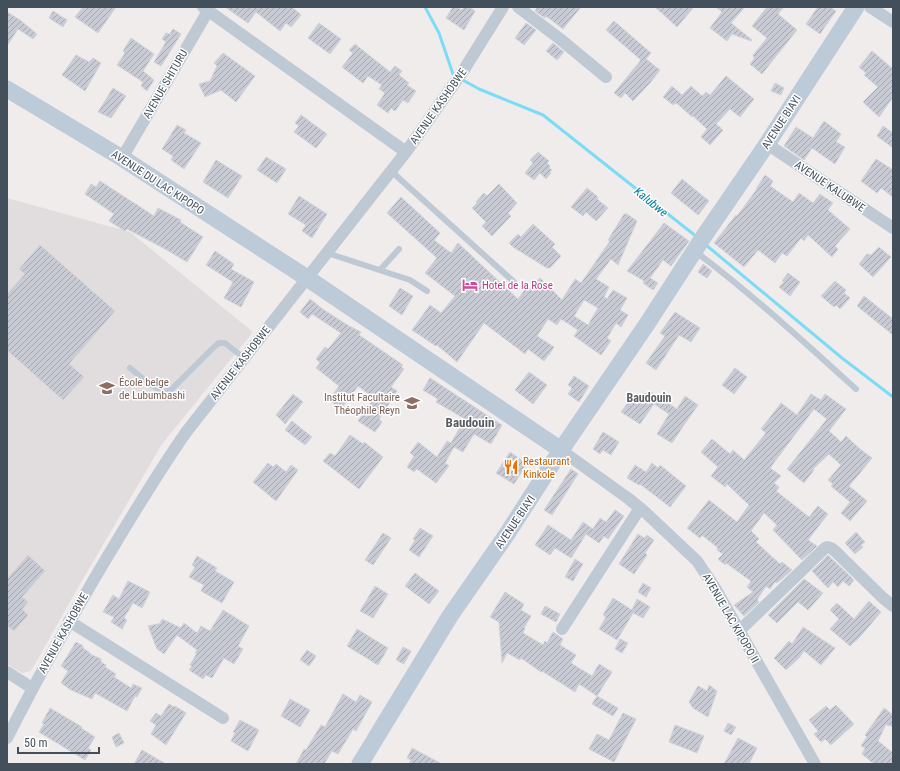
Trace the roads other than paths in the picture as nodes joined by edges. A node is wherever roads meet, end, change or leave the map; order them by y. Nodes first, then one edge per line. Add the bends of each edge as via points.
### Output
1 (503, 7) edge
2 (518, 7) edge
3 (856, 7) edge
4 (870, 7) edge
5 (205, 9) edge
6 (893, 22) edge
7 (606, 77) dead end
8 (7, 89) edge
9 (767, 144) junction
10 (406, 152) junction
11 (122, 158) junction
12 (391, 171) junction
13 (893, 228) edge
14 (699, 243) junction
15 (399, 249) dead end
16 (327, 253) junction
17 (380, 270) junction
18 (307, 278) junction
19 (514, 282) dead end
20 (427, 291) dead end
21 (244, 358) junction
22 (130, 368) dead end
23 (856, 389) dead end
24 (562, 450) junction
25 (640, 508) junction
26 (893, 606) edge
27 (69, 621) junction
28 (562, 630) dead end
29 (739, 631) junction
30 (7, 672) edge
31 (32, 688) junction
32 (223, 718) dead end
33 (7, 738) edge
34 (360, 764) edge
35 (815, 764) edge

1 - 10 street, AVENUE KASHOBWE via 460,76
2 - 7 street
3 - 9 street, AVENUE BIAYI
4 - 6 street
5 - 10 street
5 - 11 street, AVENUE SHITURU
8 - 11 street, AVENUE DU LAC KIPOPO
9 - 13 street, AVENUE KALUBWE
9 - 14 street, AVENUE BIAYI
10 - 12 street, AVENUE KASHOBWE
11 - 18 street, AVENUE DU LAC KIPOPO
12 - 16 street, AVENUE KASHOBWE
12 - 19 lane
14 - 23 lane via 717,268
14 - 24 street, AVENUE BIAYI via 648,324
15 - 17 lane
16 - 17 lane
16 - 18 street, AVENUE KASHOBWE
17 - 20 lane via 410,280
18 - 21 street, AVENUE KASHOBWE
18 - 24 street, AVENUE DU LAC KIPOPO
21 - 22 lane via 225,342 219,343 170,390 164,392
21 - 27 street, AVENUE KASHOBWE via 167,459
24 - 25 street, AVENUE LAC KIPOPO II
24 - 34 street, AVENUE BIAYI via 447,622
25 - 28 street
25 - 29 street, AVENUE LAC KIPOPO II via 697,561
26 - 29 street via 828,547
27 - 31 street, AVENUE KASHOBWE
27 - 32 street
29 - 35 street, AVENUE LAC KIPOPO II
30 - 31 street
31 - 33 street, AVENUE KASHOBWE

